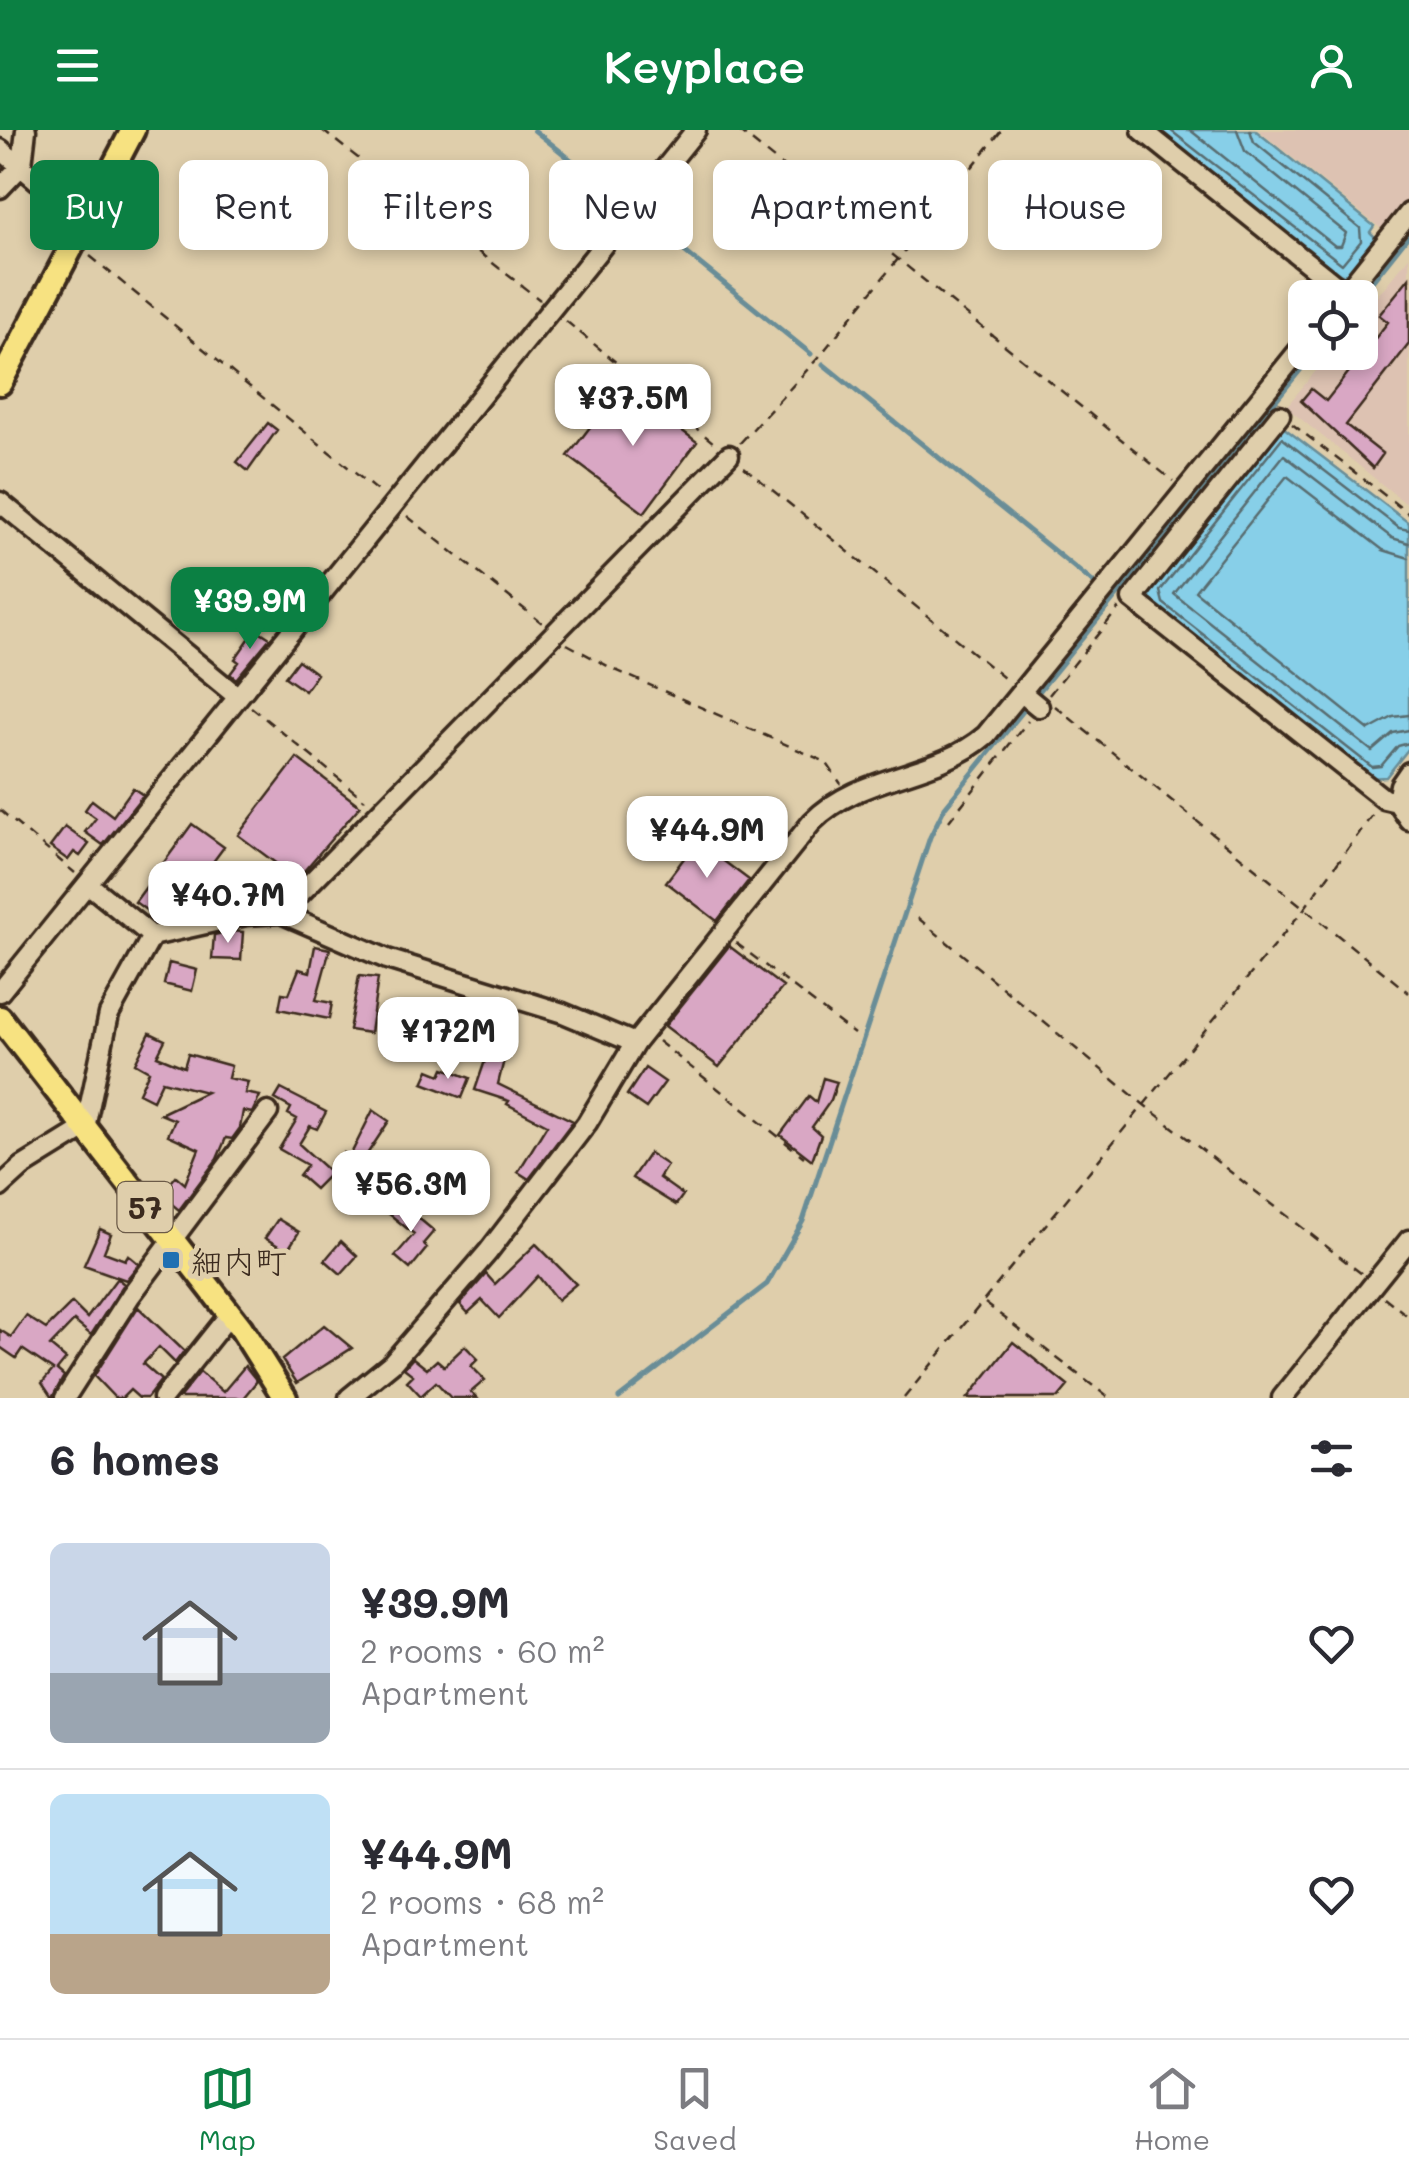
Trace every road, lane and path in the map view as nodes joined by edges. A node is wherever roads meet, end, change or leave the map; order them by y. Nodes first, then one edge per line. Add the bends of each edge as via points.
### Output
1 (26, 130) edge
2 (133, 130) edge
3 (322, 130) edge
4 (696, 130) edge
5 (738, 130) edge
6 (1002, 130) edge
7 (1142, 130) edge
8 (0, 149) edge
9 (117, 160) edge
10 (22, 165) junction
11 (30, 172) edge
12 (0, 188) edge
13 (1409, 212) edge
14 (70, 250) edge
15 (84, 250) edge
16 (898, 259) junction
17 (1325, 280) edge
18 (1355, 280) edge
19 (550, 308) junction
20 (1288, 368) edge
21 (0, 383) edge
22 (1280, 415) joint
23 (729, 455) junction
24 (1196, 501) junction
25 (0, 502) edge
26 (393, 504) junction
27 (1409, 514) edge
28 (1132, 598) junction
29 (555, 633) junction
30 (238, 697) junction
31 (1031, 700) junction
32 (1409, 772) edge
33 (844, 795) junction
34 (1400, 801) edge
35 (0, 810) edge
36 (378, 810) junction
37 (948, 820) dead end
38 (1409, 820) edge
39 (88, 884) junction
40 (1304, 909) junction
41 (280, 913) junction
42 (918, 918) dead end
43 (725, 935) junction
44 (152, 936) junction
45 (0, 992) edge
46 (1409, 992) edge
47 (0, 1018) edge
48 (854, 1034) dead end
49 (640, 1037) junction
50 (1144, 1104) junction
51 (268, 1112) dead end
52 (85, 1128) junction
53 (804, 1158) dead end
54 (0, 1187) edge
55 (1409, 1240) edge
56 (172, 1244) junction
57 (1372, 1285) junction
58 (984, 1302) junction
59 (230, 1314) junction
60 (1409, 1317) edge
61 (65, 1398) edge
62 (163, 1398) edge
63 (286, 1398) edge
64 (349, 1398) edge
65 (904, 1398) edge
66 (1108, 1398) edge
67 (1282, 1398) edge

1 - 10 street
2 - 9 main road
3 - 19 path
4 - 19 street
5 - 16 path
6 - 16 path
7 - 17 street
8 - 10 street
10 - 11 street
10 - 12 street
13 - 18 street
14 - 21 main road
15 - 26 path
16 - 23 path
16 - 24 path
19 - 23 path
19 - 26 street
20 - 24 street
22 - 24 street
22 - 27 path
23 - 29 street
23 - 31 path
24 - 28 street
24 - 31 street
25 - 30 street
26 - 29 path
26 - 30 street
28 - 34 street
28 - 40 path via 1046,698
29 - 33 path via 613,669 826,762
29 - 36 street
30 - 36 path
30 - 39 street
31 - 33 street via 958,754
31 - 37 path
32 - 34 street
33 - 43 street via 812,822
34 - 38 street
34 - 40 path
35 - 39 path
36 - 41 street
39 - 44 street
39 - 45 street
40 - 46 path
40 - 50 path
41 - 44 street via 246,914
41 - 49 street via 387,958
42 - 50 path
43 - 48 path
43 - 49 street
44 - 52 street via 109,1014
47 - 52 main road, 57
49 - 53 path
49 - 64 street via 587,1124 488,1252 392,1363
50 - 57 path
50 - 58 path
51 - 56 street
52 - 54 street
52 - 56 main road, 57
55 - 57 street
56 - 59 main road, 57
56 - 61 street
57 - 60 path
57 - 67 street
58 - 65 path
58 - 66 path
59 - 62 street
59 - 63 main road, 57

